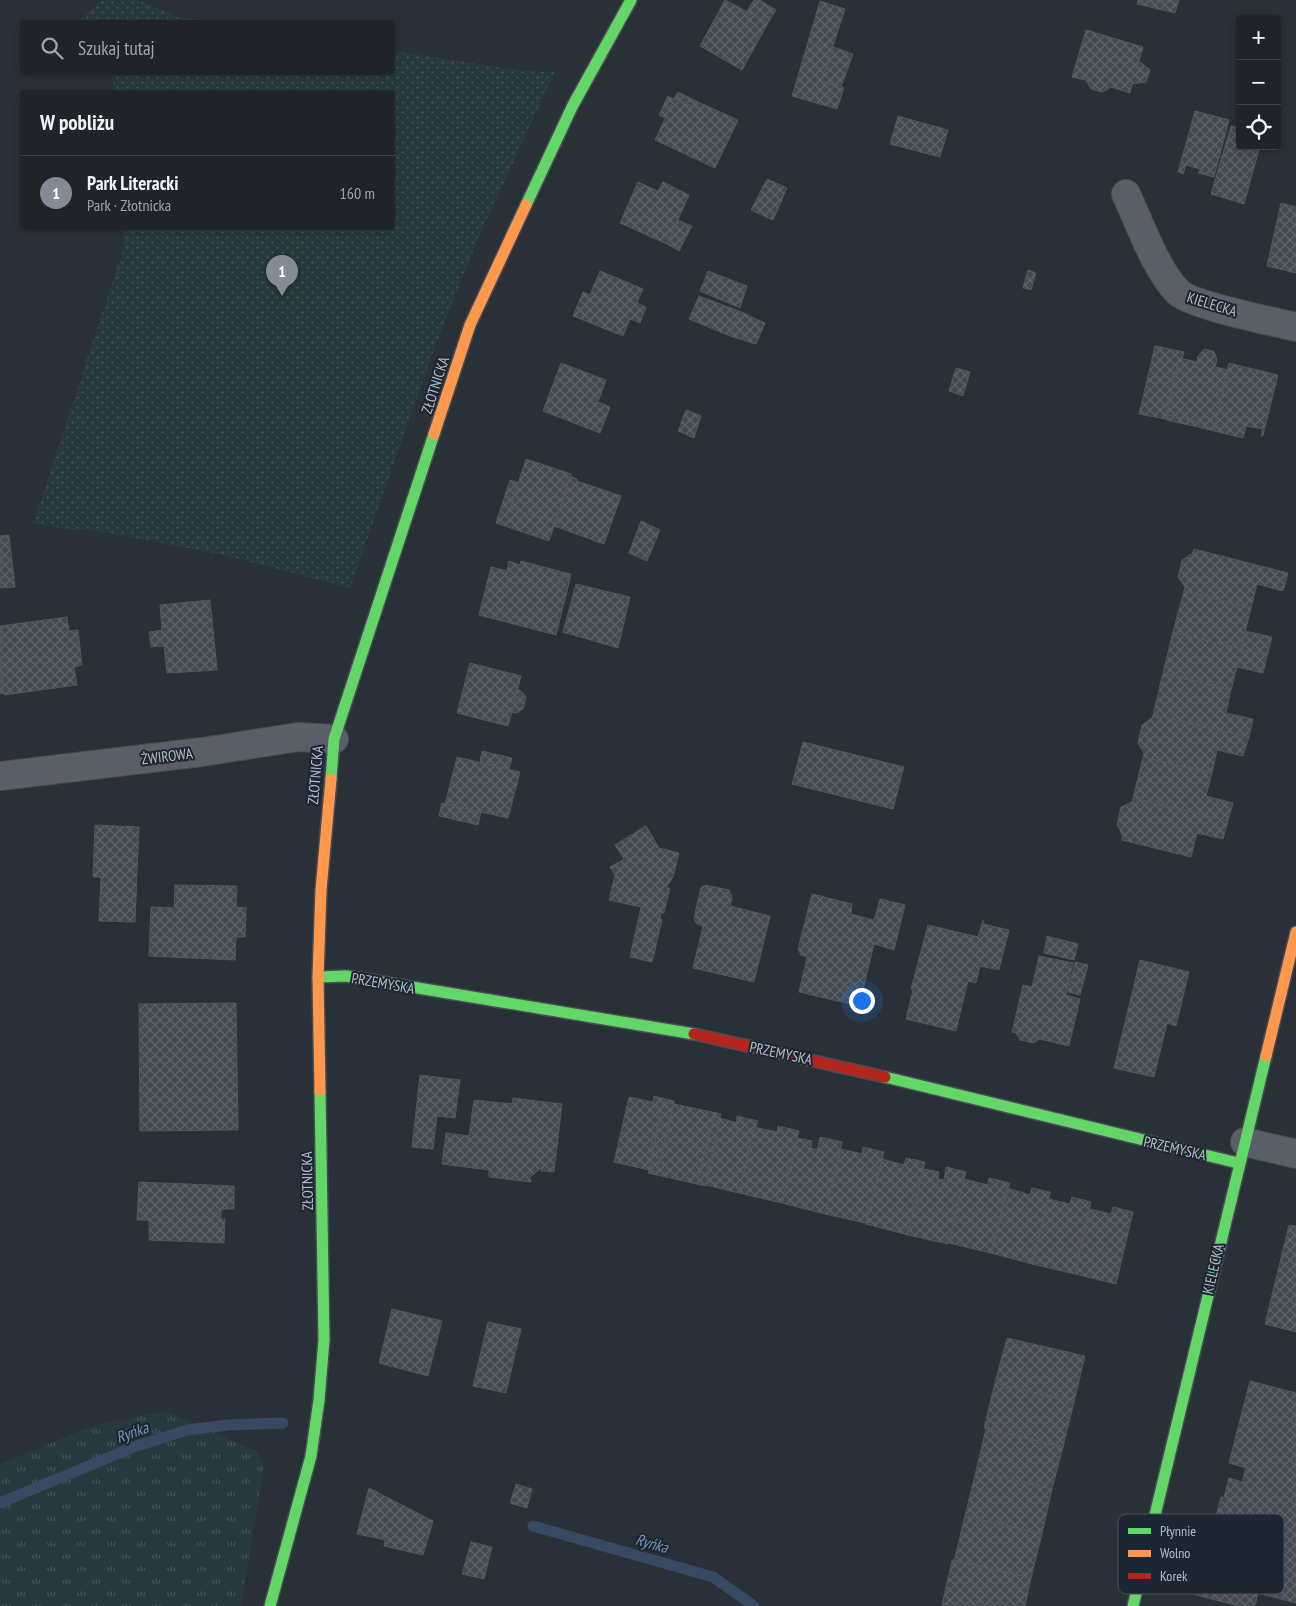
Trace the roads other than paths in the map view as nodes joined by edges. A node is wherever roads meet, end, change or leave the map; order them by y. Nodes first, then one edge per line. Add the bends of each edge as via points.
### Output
1 (630, 0) edge
2 (1126, 194) dead end
3 (1296, 327) edge
4 (334, 739) junction
5 (0, 776) edge
6 (1296, 932) edge
7 (318, 978) junction
8 (1241, 1152) junction
9 (1296, 1154) edge
10 (1155, 1514) edge
11 (270, 1606) edge

1 - 4 street, ZŁOTNICKA via 573,105 470,325
2 - 3 street, KIELECKA via 1168,280 1180,294 1202,303
4 - 5 street, ŻWIROWA via 298,737
4 - 7 street, ZŁOTNICKA via 321,890
6 - 8 street, KIELECKA
7 - 8 street, PRZEMYSKA via 346,976 658,1026
7 - 11 street, ZŁOTNICKA via 324,1340 311,1456
8 - 9 street, PRZEMYSKA
8 - 10 street, KIELECKA

